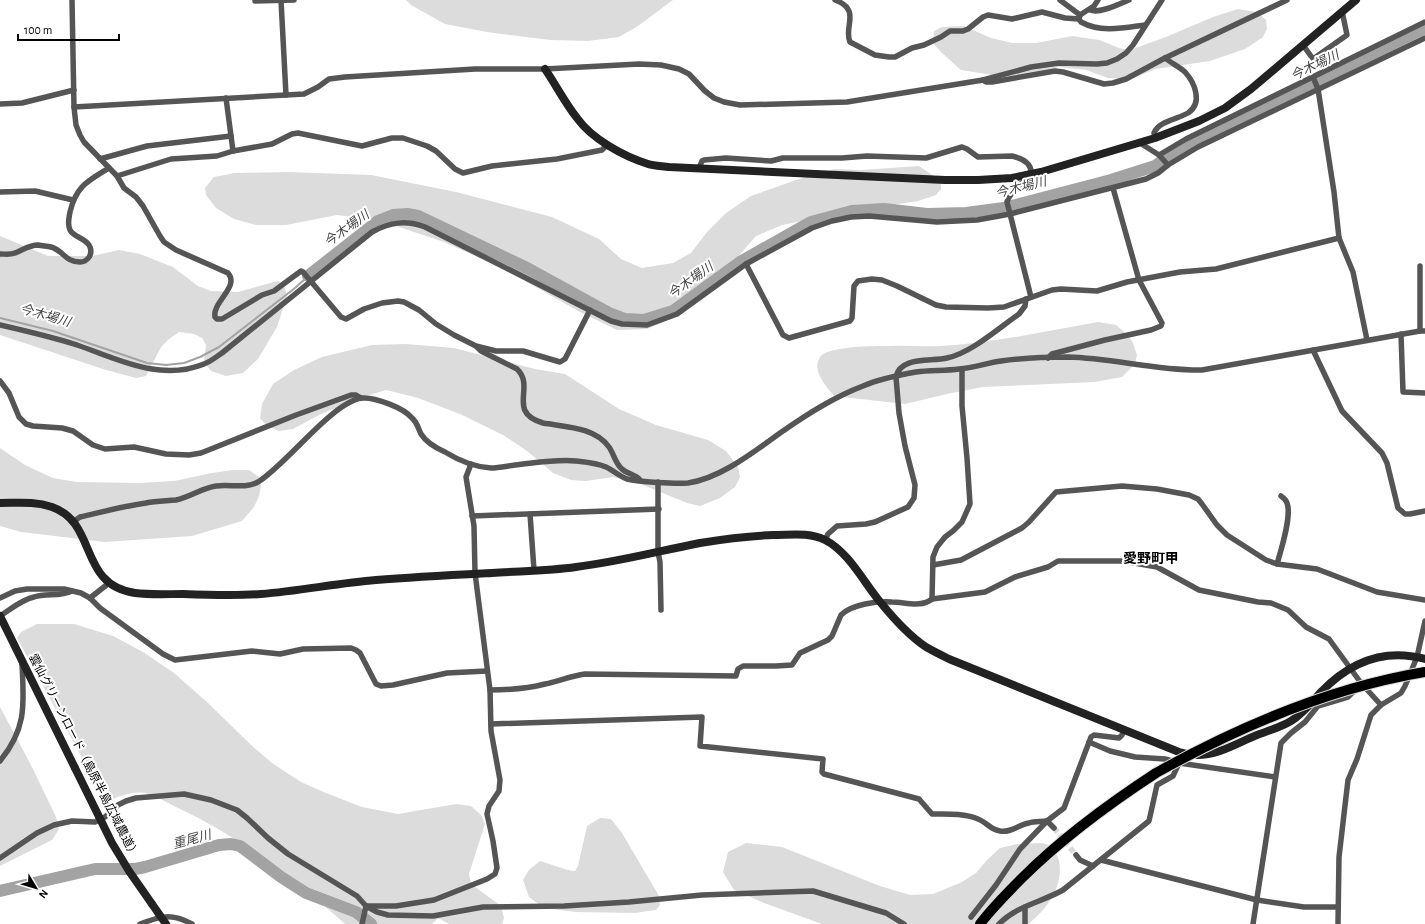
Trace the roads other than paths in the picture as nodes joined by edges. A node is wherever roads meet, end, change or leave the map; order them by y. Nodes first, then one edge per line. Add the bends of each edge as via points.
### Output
1 (72, 0) edge
2 (282, 0) edge
3 (294, 0) edge
4 (835, 0) edge
5 (1060, 0) edge
6 (1098, 0) edge
7 (1129, 0) edge
8 (1162, 0) edge
9 (1287, 0) edge
10 (1356, 0) edge
11 (255, 1) dead end
12 (1090, 10) junction
13 (1342, 11) junction
14 (1079, 17) junction
15 (1425, 22) edge
16 (1145, 25) junction
17 (1425, 38) edge
18 (1303, 45) junction
19 (1165, 58) junction
20 (545, 69) junction
21 (1313, 78) junction
22 (983, 80) junction
23 (1318, 88) junction
24 (74, 90) junction
25 (286, 95) junction
26 (226, 98) junction
27 (0, 104) edge
28 (74, 107) junction
29 (231, 136) junction
30 (1155, 138) junction
31 (1140, 142) junction
32 (607, 145) junction
33 (233, 150) junction
34 (1160, 156) junction
35 (100, 159) junction
36 (1167, 164) junction
37 (109, 168) junction
38 (699, 168) junction
39 (1029, 174) junction
40 (117, 176) junction
41 (1113, 188) junction
42 (0, 192) edge
43 (72, 200) junction
44 (1008, 209) junction
45 (1339, 238) junction
46 (0, 254) edge
47 (746, 264) junction
48 (1420, 266) dead end
49 (1139, 280) junction
50 (310, 281) junction
51 (1028, 298) junction
52 (590, 310) junction
53 (0, 325) edge
54 (1422, 331) edge
55 (1401, 334) junction
56 (1368, 340) junction
57 (476, 346) junction
58 (1313, 350) junction
59 (1048, 358) junction
60 (962, 369) junction
61 (896, 377) junction
62 (0, 381) edge
63 (1425, 394) edge
64 (361, 398) junction
65 (470, 464) junction
66 (640, 480) junction
67 (658, 482) junction
68 (1281, 496) dead end
69 (0, 503) edge
70 (659, 509) junction
71 (1425, 511) edge
72 (530, 514) junction
73 (472, 516) junction
74 (74, 522) junction
75 (825, 540) junction
76 (658, 552) junction
77 (1277, 564) junction
78 (933, 565) junction
79 (534, 570) junction
80 (475, 573) junction
81 (109, 583) junction
82 (72, 591) junction
83 (1, 598) edge
84 (90, 598) junction
85 (932, 598) junction
86 (1425, 600) edge
87 (880, 602) junction
88 (661, 610) dead end
89 (0, 616) edge
90 (1425, 621) edge
91 (1421, 658) edge
92 (22, 660) junction
93 (1350, 668) junction
94 (487, 671) junction
95 (1425, 672) edge
96 (1361, 683) junction
97 (490, 690) junction
98 (1381, 705) junction
99 (491, 724) junction
100 (1124, 730) junction
101 (1089, 742) junction
102 (0, 761) edge
103 (1179, 763) junction
104 (1275, 777) junction
105 (1047, 821) junction
106 (1054, 828) tunnel mouth
107 (1076, 855) tunnel mouth
108 (0, 858) edge
109 (1101, 860) junction
110 (1093, 866) junction
111 (1257, 900) junction
112 (366, 906) junction
113 (1025, 907) junction
114 (1338, 907) junction
115 (160, 916) junction
116 (970, 917) dead end
117 (140, 924) edge
118 (166, 924) edge
119 (192, 924) edge
120 (362, 924) edge
121 (904, 924) edge
122 (980, 924) edge
123 (999, 924) edge
124 (1025, 924) edge
125 (1253, 924) edge
126 (1338, 924) edge

1 - 24 street
2 - 3 street
2 - 11 street
2 - 25 street
4 - 14 street via 843,4 850,13 850,42 875,55 889,57 924,45 950,31 968,29 988,15 1012,19 1042,12 1065,18
5 - 14 street
6 - 12 street
7 - 12 street via 1099,10
8 - 16 street
9 - 19 street
10 - 13 street
12 - 14 street
13 - 18 street
13 - 18 street via 1347,35 1313,59
14 - 16 street via 1084,24 1111,30
15 - 21 street
16 - 22 street via 1126,53 1107,63 1059,63
17 - 23 street
18 - 30 street via 1225,108
19 - 22 street via 1126,79 1113,83 1104,84 1055,71 992,82
19 - 30 street via 1184,71 1197,94 1196,101 1188,112 1159,126 1154,133
20 - 22 street via 661,64 689,74 714,98 740,105 847,102
20 - 25 street via 475,69 345,77 329,80 304,94
20 - 32 street via 577,119
21 - 23 street
21 - 34 street via 1186,139
23 - 36 street
23 - 45 street
24 - 27 street via 22,103
24 - 28 street
25 - 26 street
26 - 28 street
26 - 29 street
28 - 35 street via 80,135
29 - 33 street
29 - 35 street via 148,146
30 - 31 street
31 - 34 street
31 - 39 street
32 - 33 street via 602,150 557,159 492,166 463,173 428,146 403,138 392,138 362,146 298,133 272,144
32 - 38 street via 626,156 649,164
33 - 40 street via 216,156 171,159
34 - 36 street
35 - 37 street
36 - 41 street via 1153,176
37 - 40 street
37 - 43 street via 85,183
38 - 39 street via 945,180 1012,178
38 - 39 street via 704,160 726,158 771,161 783,158 867,156 926,158 962,147 978,158 1017,157 1029,165
39 - 44 street via 1008,198
40 - 50 street via 124,188 143,206 164,242 228,273 231,283 215,312 217,319 222,319 274,290 301,271
41 - 44 street
41 - 49 street
42 - 43 street via 35,191
43 - 46 street via 69,228 90,246 91,254 84,262 68,260 50,247 35,245 14,254
44 - 47 street via 978,220 937,222 888,216 851,217 812,228
44 - 51 street
45 - 49 street via 1216,269 1180,272
45 - 56 street via 1353,272
47 - 51 street via 783,335 789,338 850,321 854,286 858,281 882,280 936,305 946,307 1004,307
47 - 52 street via 677,314 648,325 622,324
48 - 54 street
49 - 51 street via 1097,292 1061,289
49 - 59 street via 1162,323 1161,326 1052,354
50 - 52 street via 372,232 392,223 414,223
50 - 53 street via 222,353 204,364 172,371 137,367 46,336
50 - 57 street via 344,319 382,303 404,302 436,324
51 - 61 street via 1026,306 1019,314 970,349 946,358 905,364 897,371
52 - 57 street via 562,361 557,362 523,351 496,351
54 - 55 street
55 - 56 street
55 - 63 street via 1403,392
56 - 58 street
57 - 66 street via 521,373 524,409 527,415 543,423 589,431 609,448 621,469
58 - 59 street via 1202,370 1181,371 1114,361
58 - 71 street via 1342,411 1382,453 1387,463 1398,508 1405,514
59 - 60 street via 1000,361
60 - 61 street via 917,372
60 - 78 street via 962,406 970,504 962,522 937,547
61 - 67 street via 866,384 817,408 723,471 693,482
61 - 75 street via 899,412 915,485 914,498 908,507 875,522 838,526
62 - 64 street via 9,393 19,417 26,424 62,428 105,449 134,447 166,454 201,453 351,395
64 - 65 street via 385,403 408,414 414,419 426,440
64 - 74 street via 329,417 269,474 250,486 209,488 175,500 132,505 80,517
65 - 66 street via 500,468 574,461 603,466 626,478
65 - 73 street via 466,477
66 - 67 street
67 - 70 street
68 - 77 street via 1287,502 1288,519
69 - 74 street via 43,504 64,513
70 - 72 street
70 - 76 street
72 - 73 street
72 - 79 street
73 - 80 street
74 - 81 street via 95,568
75 - 76 street via 803,534 762,536 701,543
75 - 87 street via 846,556
76 - 79 street via 618,561
76 - 88 street
77 - 78 street via 1227,535 1198,499 1157,489 1122,486 1056,492 1022,528 961,560
77 - 86 street via 1317,569 1377,592
78 - 85 street
79 - 80 street
80 - 81 street via 373,580 242,595 137,593
80 - 94 street
81 - 84 street
82 - 83 street via 27,589 15,591
82 - 84 street via 81,592
82 - 89 street via 34,596
84 - 94 street via 163,654 175,660 252,651 280,654 303,649 351,648 360,653 376,684 381,686 447,673
85 - 87 street via 928,602 918,604
85 - 93 street via 984,592 1058,561 1123,561 1157,567 1200,590 1271,603 1288,610 1306,627 1329,639
87 - 97 street via 862,605 841,615 832,636 800,653 792,665 743,666 738,669 736,676 585,674 515,690
87 - 100 street via 902,628 949,659
89 - 92 street, 雲仙グリーンロード（島原半島広域農道）
90 - 91 street
91 - 93 street via 1383,656
91 - 98 street via 1401,693
92 - 102 street via 24,705 21,724 9,750
92 - 115 street, 雲仙グリーンロード（島原半島広域農道）, bridge via 112,843
93 - 96 street
93 - 100 street via 1333,680 1290,722 1208,755 1196,756 1179,752
94 - 97 street
95 - 122 highway, bridge via 1373,683 1280,713 1237,730 1156,773 1094,815 1063,840 1011,889
96 - 98 street
96 - 104 street via 1348,697 1318,706 1305,722 1286,738 1279,748
97 - 99 street
98 - 114 street via 1371,715 1348,780 1339,857
99 - 105 street via 702,717 700,746 823,759 822,772 825,775 918,798 932,814 967,815 979,819 994,830 1007,831 1028,823
99 - 112 street via 500,780 499,791 487,814 494,841 497,868 495,874 434,900 396,906
100 - 101 street via 1118,738 1094,735
101 - 103 street via 1122,754
101 - 105 street via 1064,808
103 - 104 street
103 - 109 street via 1173,776 1157,786 1149,821
104 - 111 street
105 - 106 street
105 - 116 street via 1020,849
107 - 110 street via 1080,860
108 - 112 street via 37,833 54,825 95,822 118,805 136,798 184,794 211,800 237,810 288,854 357,896
109 - 110 street
109 - 111 street
110 - 113 street via 1063,890
111 - 114 street via 1304,907
111 - 125 street
112 - 120 street
112 - 121 street via 388,915 433,916 483,907 629,902 702,895 813,891 886,913
113 - 123 street
113 - 124 street
114 - 126 street
115 - 117 street
115 - 118 street, 雲仙グリーンロード（島原半島広域農道）
115 - 119 street

